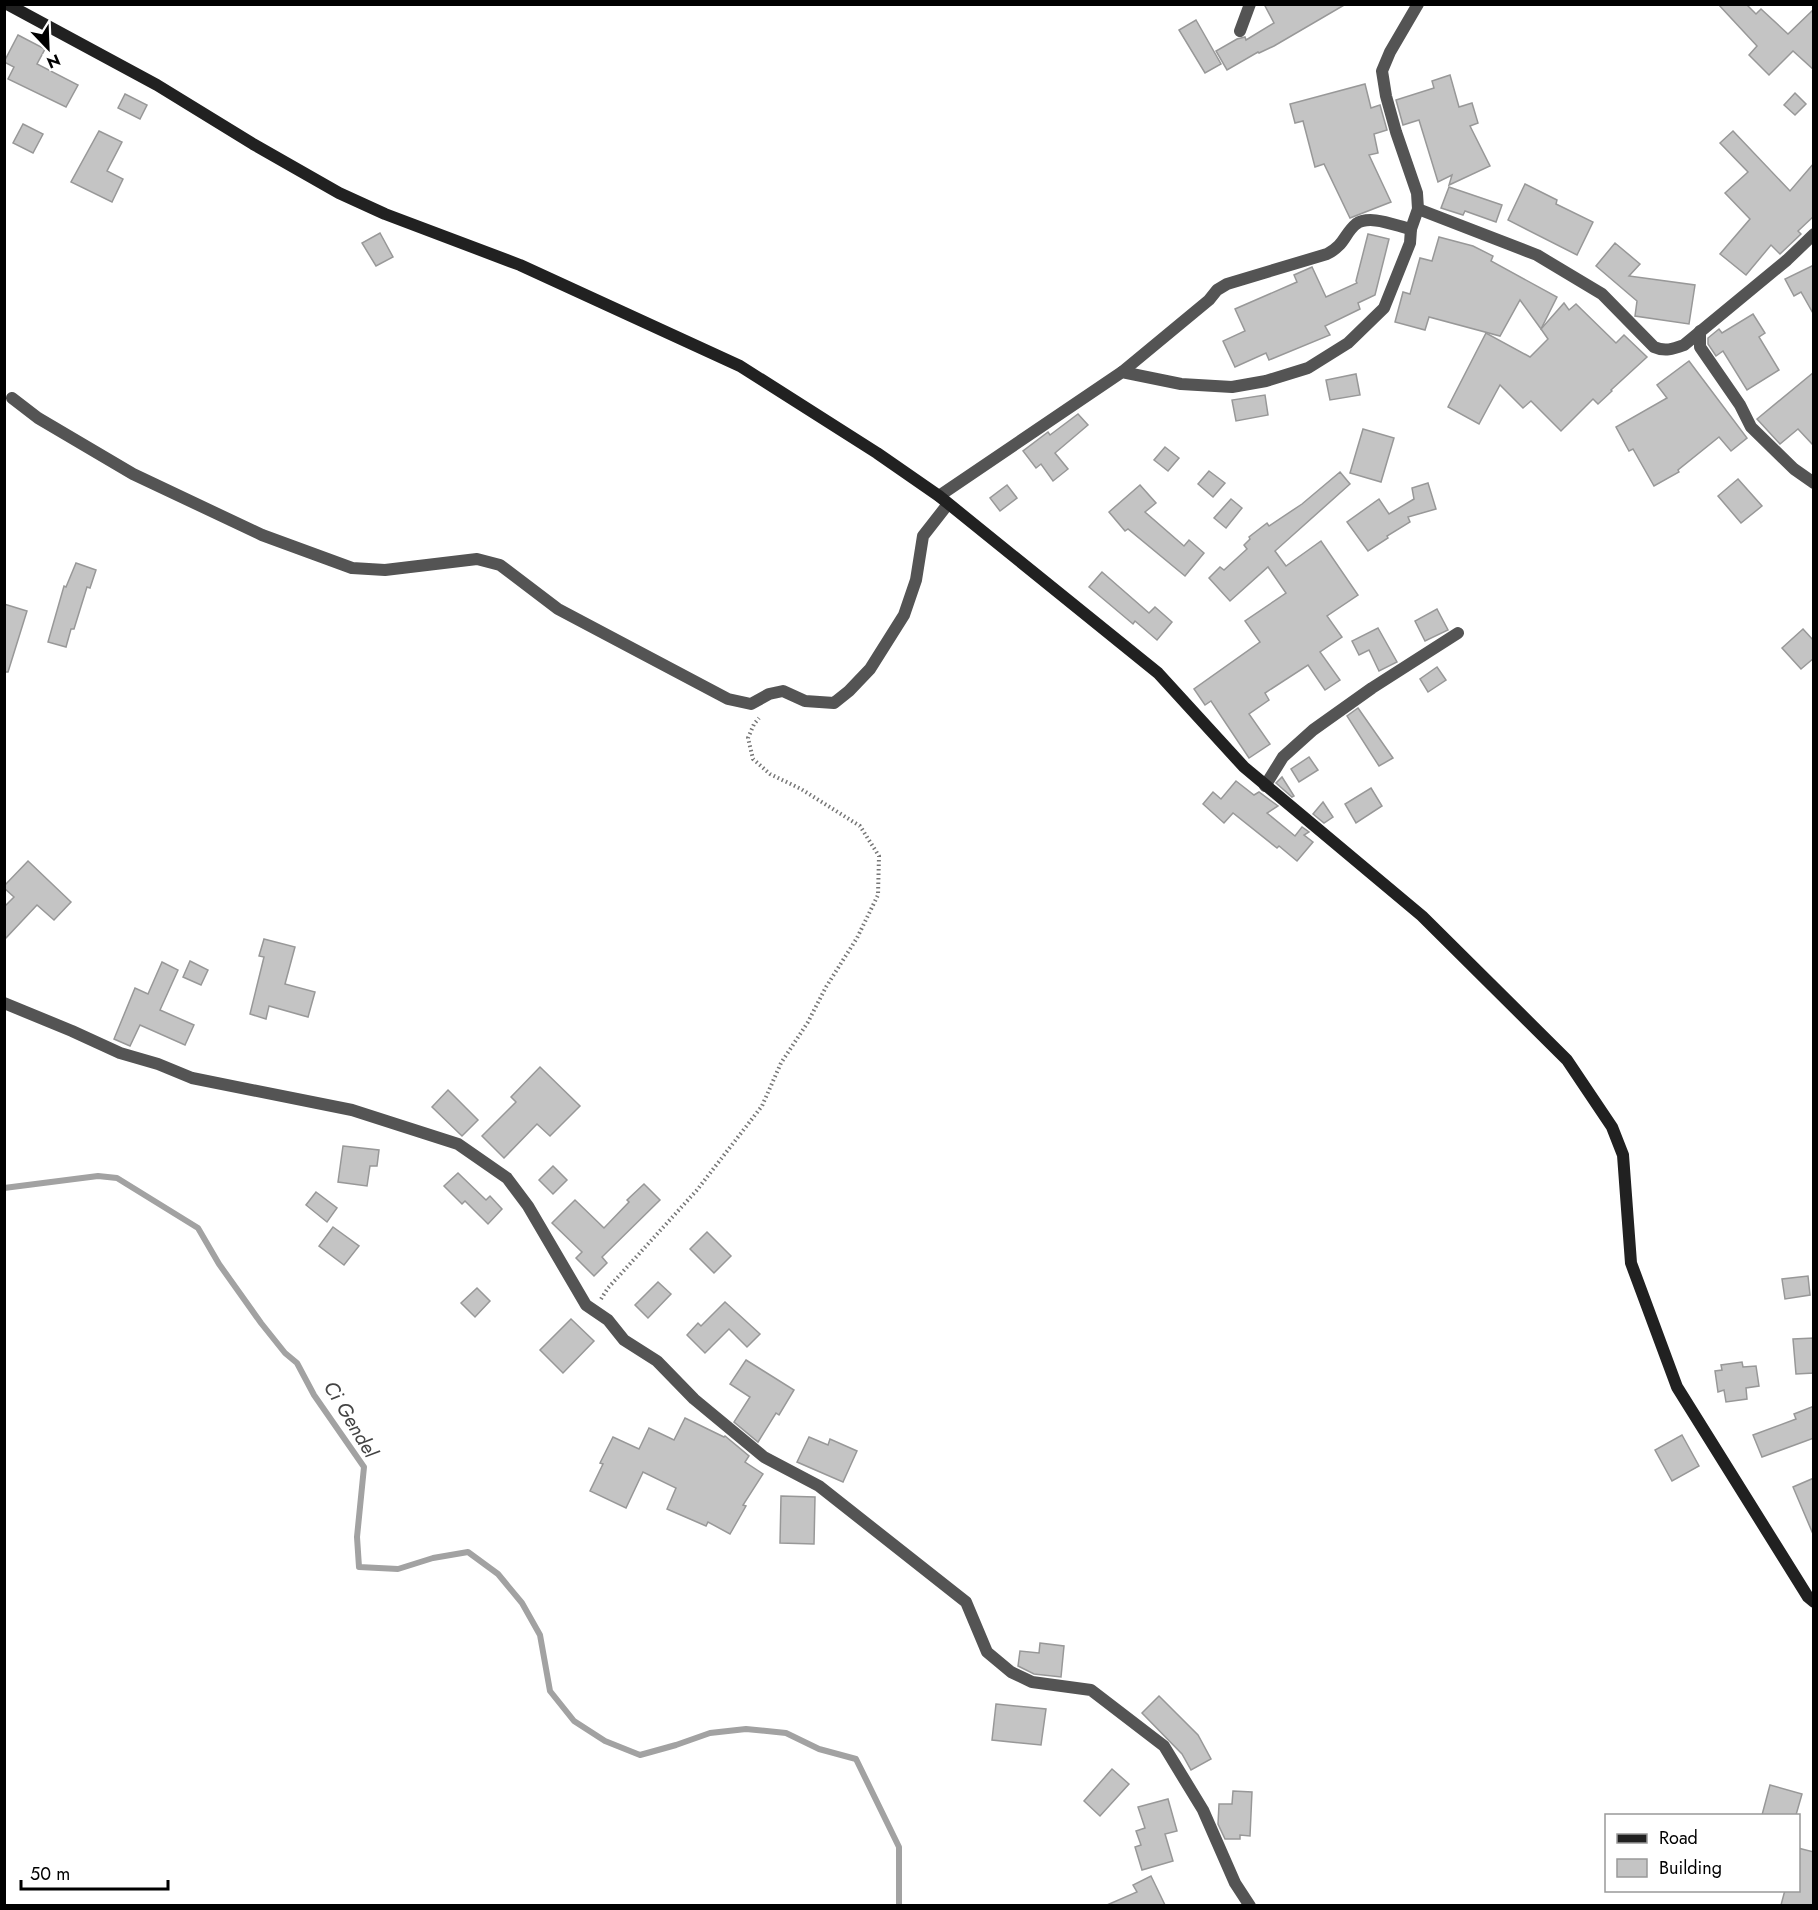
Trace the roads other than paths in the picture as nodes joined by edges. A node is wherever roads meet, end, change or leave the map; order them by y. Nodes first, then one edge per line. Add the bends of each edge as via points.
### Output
1 (7, 4) edge
2 (1250, 4) edge
3 (1418, 4) edge
4 (1240, 31) dead end
5 (1418, 209) junction
6 (1411, 229) junction
7 (1814, 234) edge
8 (1700, 331) junction
9 (1122, 372) junction
10 (12, 398) dead end
11 (1814, 483) edge
12 (943, 500) junction
13 (1458, 633) dead end
14 (1265, 786) junction
15 (4, 1004) edge
16 (1814, 1602) edge
17 (1250, 1905) edge

1 - 12 street via 158,85 339,193 520,266 740,366
2 - 4 street
3 - 5 street via 1382,71 1396,132 1417,193
5 - 6 street
5 - 8 street via 1538,255 1602,294 1654,347 1671,350
6 - 9 street via 1371,220 1357,224 1337,249 1327,254 1227,284
6 - 9 street via 1410,243 1384,308 1348,343 1308,368 1232,387 1181,384
7 - 8 street
8 - 11 street via 1700,347 1751,427
9 - 12 street
10 - 12 street via 38,418 133,474 262,535 352,568 385,570 477,559 500,565 558,609 728,699 751,704 783,691 806,701 834,703 856,684 904,615 916,580 923,536
12 - 14 street via 1158,673
13 - 14 street via 1313,730 1283,757
14 - 16 street via 1422,916 1567,1060 1612,1127 1623,1155 1631,1263 1677,1387
15 - 17 street via 120,1053 192,1078 352,1110 458,1144 507,1178 528,1206 586,1305 608,1320 624,1340 657,1361 694,1399 764,1457 819,1486 966,1602 987,1652 1011,1672 1032,1682 1091,1690 1164,1746 1203,1810 1235,1883

